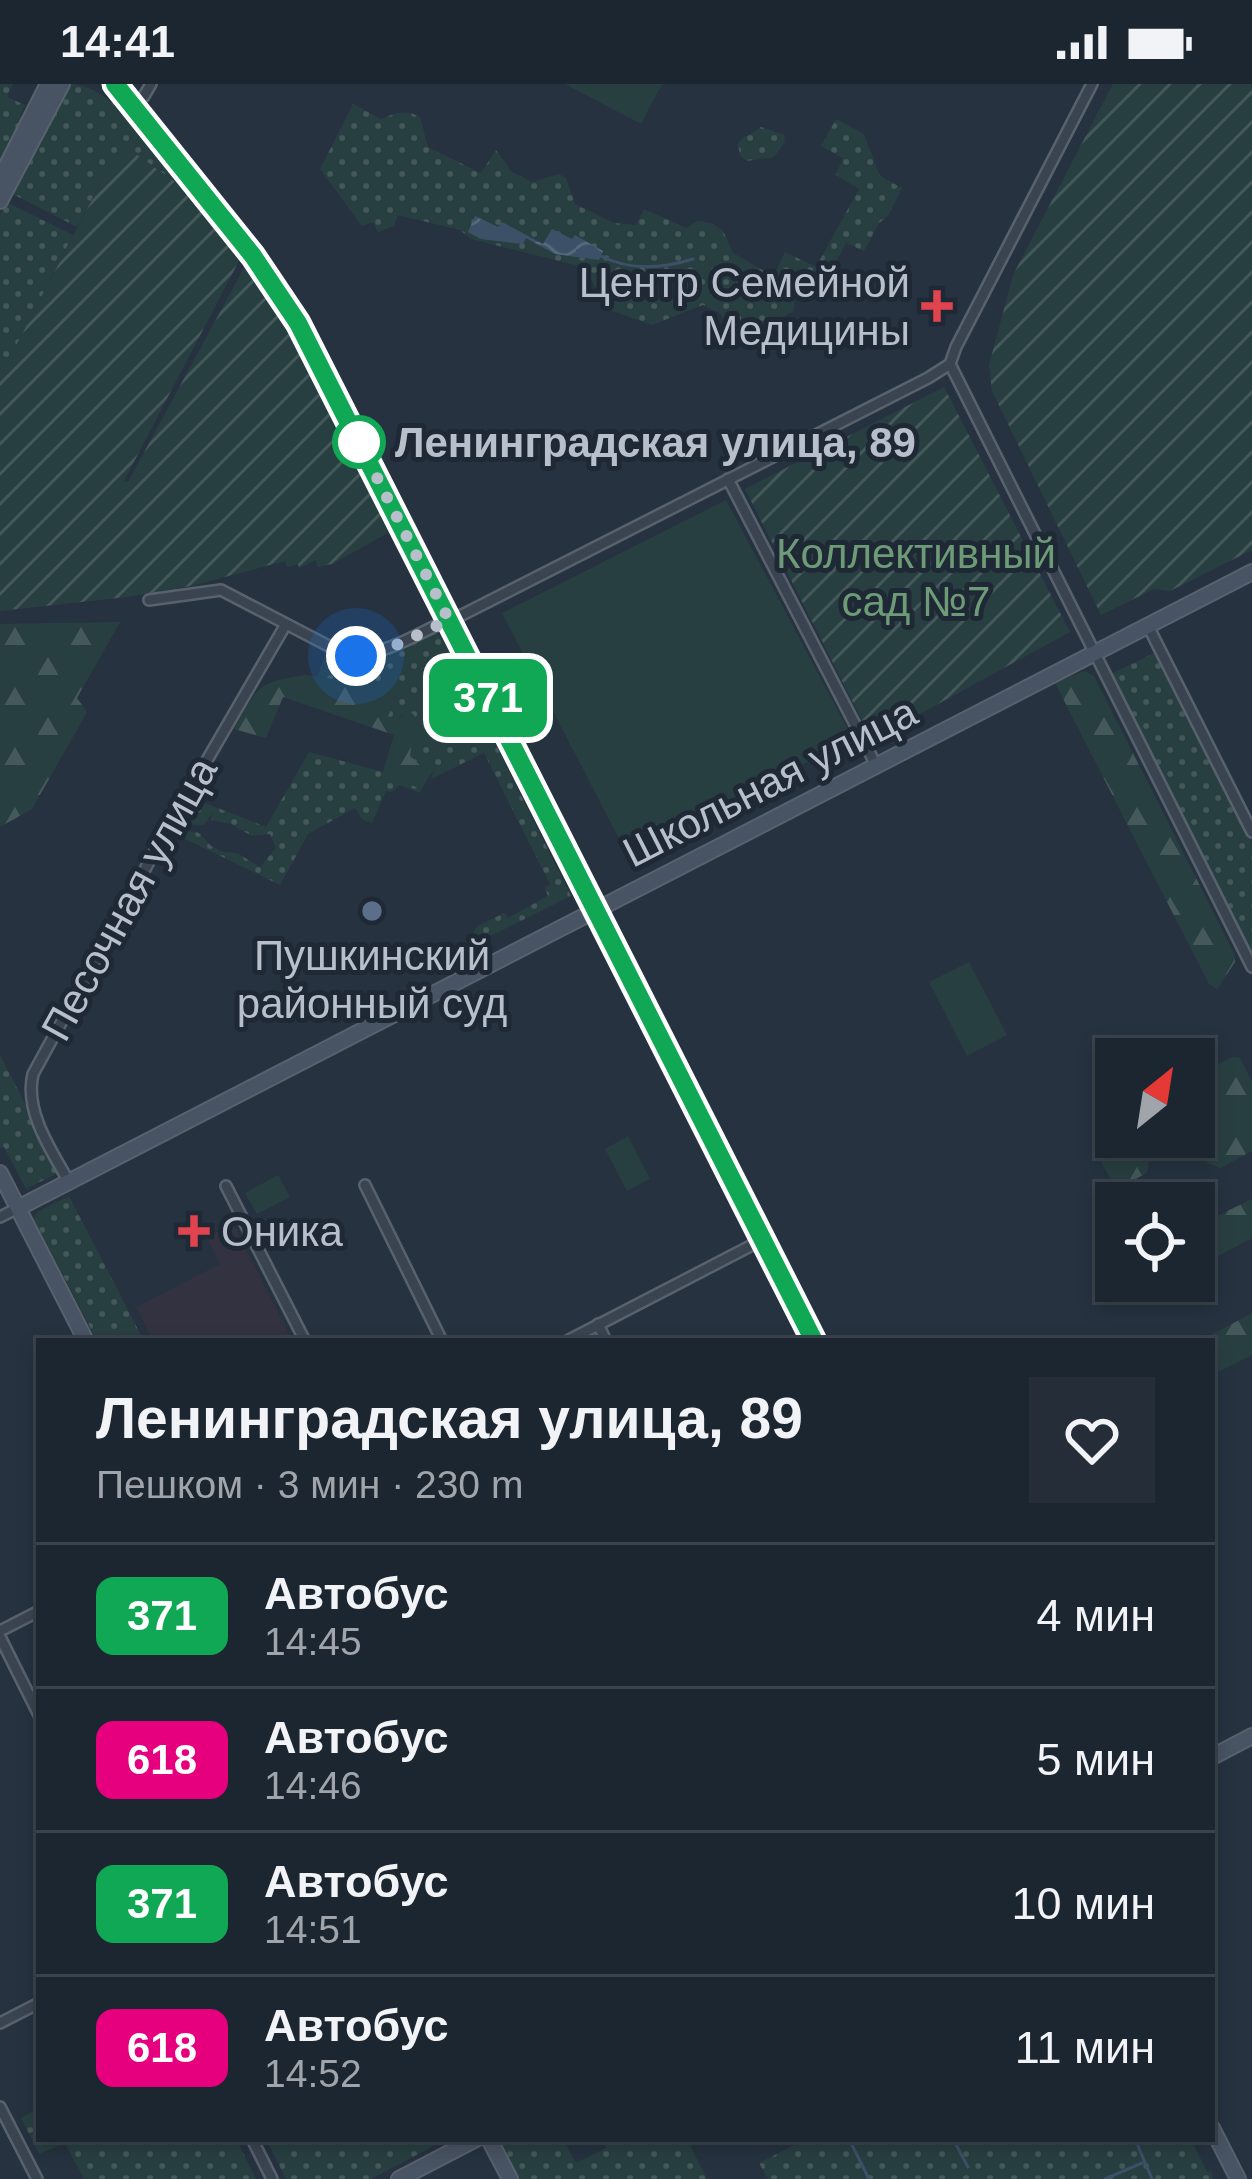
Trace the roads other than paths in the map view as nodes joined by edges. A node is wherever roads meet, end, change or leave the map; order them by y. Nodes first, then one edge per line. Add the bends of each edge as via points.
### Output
1 (48, 84) edge
2 (62, 84) edge
3 (115, 84) edge
4 (151, 84) edge
5 (1092, 84) edge
6 (133, 106) junction
7 (0, 179) edge
8 (0, 201) edge
9 (950, 364) junction
10 (728, 479) junction
11 (1252, 572) edge
12 (149, 600) dead end
13 (449, 620) junction
14 (286, 624) junction
15 (1148, 626) junction
16 (1093, 653) junction
17 (876, 765) junction
18 (1252, 832) edge
19 (595, 910) junction
20 (1252, 967) edge
21 (0, 1174) edge
22 (69, 1182) junction
23 (364, 1185) dead end
24 (226, 1186) dead end
25 (18, 1208) junction
26 (0, 1217) edge
27 (762, 1240) junction
28 (598, 1324) junction
29 (84, 1338) edge
30 (303, 1338) edge
31 (440, 1338) edge
32 (572, 1338) edge
33 (605, 1338) edge
34 (812, 1338) edge
35 (36, 1613) edge
36 (0, 1634) edge
37 (36, 1709) edge
38 (1252, 1736) edge
39 (1215, 1755) edge
40 (36, 2005) edge
41 (0, 2023) edge
42 (0, 2107) edge
43 (1215, 2134) edge
44 (254, 2142) edge
45 (470, 2142) edge
46 (491, 2142) edge
47 (37, 2179) edge
48 (272, 2179) edge
49 (399, 2179) edge
50 (510, 2179) edge
51 (1238, 2179) edge

1 - 7 street
2 - 8 street
3 - 6 street
4 - 6 street
5 - 9 street
6 - 13 street via 288,307
9 - 10 street
9 - 16 street
10 - 13 street
10 - 17 street
11 - 15 street, Школьная улица
12 - 14 street via 221,590
13 - 14 street via 356,656
13 - 19 street
14 - 22 street, Песочная улица via 33,1074 32,1108
15 - 16 street, Школьная улица
15 - 18 street
16 - 17 street, Школьная улица
16 - 20 street
17 - 19 street, Школьная улица
19 - 22 street, Школьная улица
19 - 27 street
21 - 25 street
22 - 25 street, Школьная улица
23 - 31 street
24 - 30 street
25 - 26 street, Школьная улица
25 - 29 street
27 - 28 street
27 - 34 street
28 - 32 street
28 - 33 street
35 - 36 street
36 - 37 street
38 - 39 street
40 - 41 street
42 - 47 street
43 - 51 street
44 - 48 street
45 - 49 street
46 - 50 street

